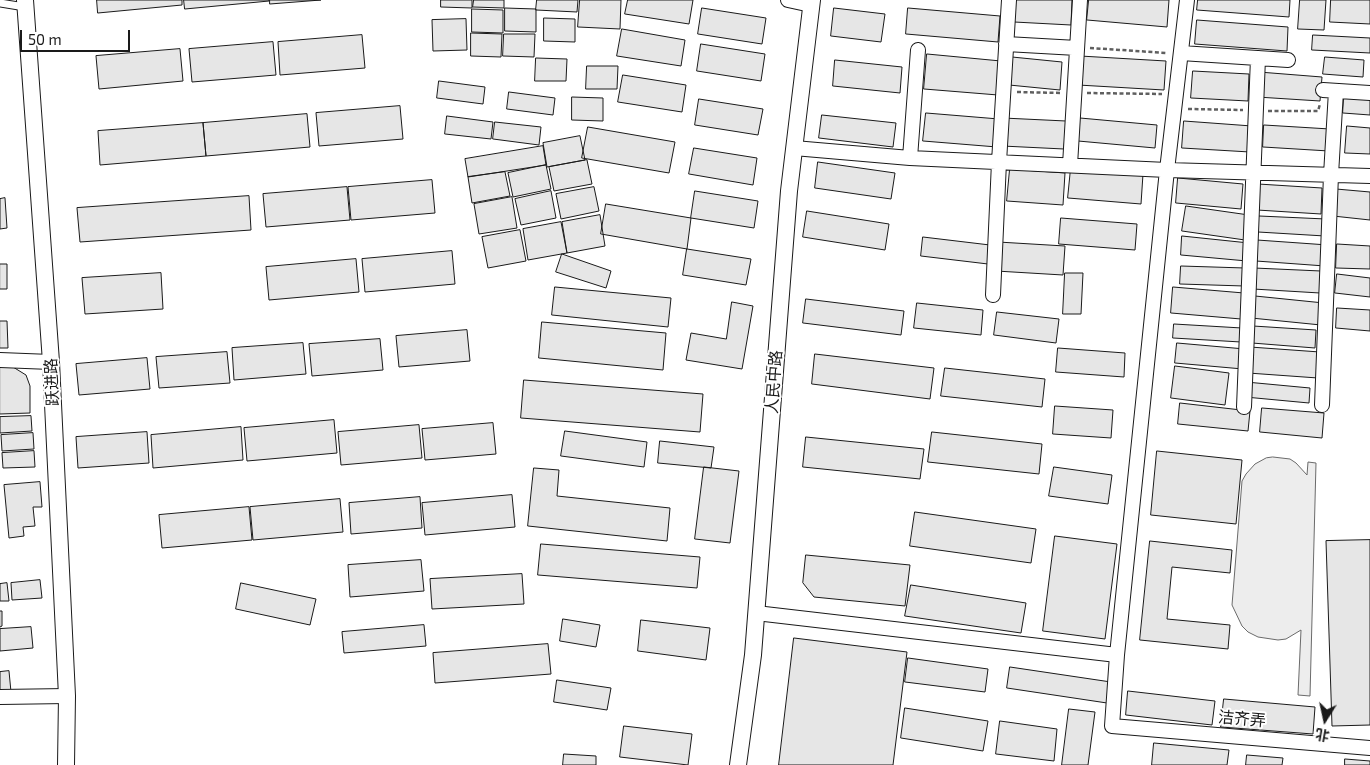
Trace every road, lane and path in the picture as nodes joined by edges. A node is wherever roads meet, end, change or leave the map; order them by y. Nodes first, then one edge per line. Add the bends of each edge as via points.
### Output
1 (788, 0) edge
2 (1009, 0) edge
3 (1080, 0) edge
4 (1187, 0) edge
5 (812, 2) edge
6 (0, 4) edge
7 (25, 4) edge
8 (1006, 44) junction
9 (1077, 48) junction
10 (918, 50) dead end
11 (1181, 53) junction
12 (1258, 58) junction
13 (1288, 60) dead end
14 (1370, 93) edge
15 (794, 148) junction
16 (910, 158) junction
17 (998, 162) junction
18 (1070, 165) junction
19 (1167, 170) junction
20 (1253, 172) junction
21 (1331, 175) junction
22 (1370, 176) edge
23 (993, 295) dead end
24 (0, 360) edge
25 (51, 362) junction
26 (1322, 405) dead end
27 (1244, 407) dead end
28 (756, 613) junction
29 (1117, 655) junction
30 (67, 696) junction
31 (0, 697) edge
32 (1370, 748) edge
33 (66, 765) edge
34 (738, 765) edge

1 - 5 street
2 - 8 street
3 - 9 street
4 - 11 street
5 - 15 street, 人民中路
6 - 7 lane
7 - 25 street, 跃进路
8 - 9 street
8 - 17 street
9 - 11 path
9 - 18 street
10 - 16 street
11 - 12 street
11 - 19 street
12 - 13 street
12 - 20 street
14 - 21 street via 1330,90
15 - 16 street
15 - 28 street, 人民中路
16 - 17 street
17 - 18 street
17 - 23 street
18 - 19 street
19 - 20 street
19 - 29 street
20 - 21 street
20 - 27 street
21 - 22 street
21 - 26 street
24 - 25 street
25 - 30 street, 跃进路
28 - 29 street
28 - 34 street, 人民中路
29 - 32 street, 洁齐弄 via 1112,726
30 - 31 street
30 - 33 street, 跃进路

